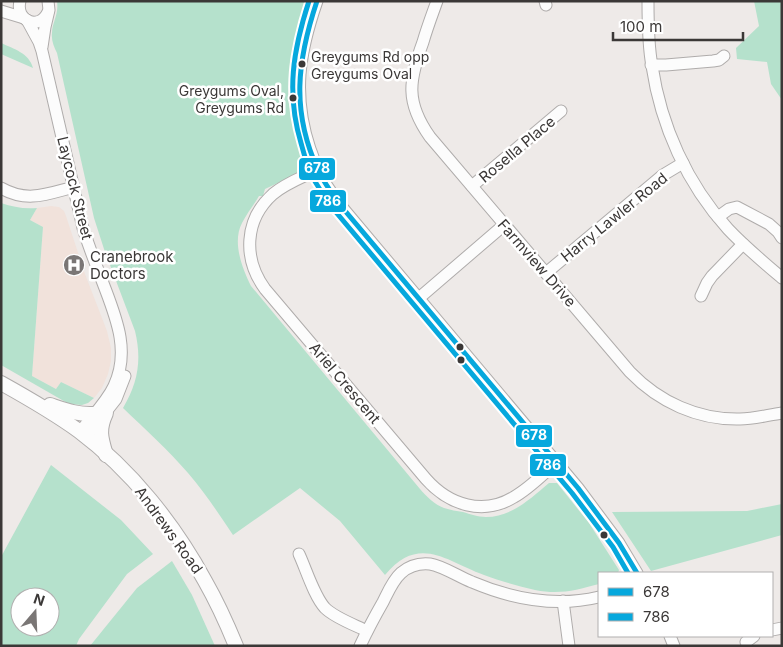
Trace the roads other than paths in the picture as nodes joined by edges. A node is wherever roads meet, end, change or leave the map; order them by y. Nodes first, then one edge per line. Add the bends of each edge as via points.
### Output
1 (20, 1) edge
2 (317, 1) edge
3 (437, 1) edge
4 (648, 1) edge
5 (48, 7) edge
6 (1, 11) edge
7 (25, 19) junction
8 (42, 51) junction
9 (724, 56) dead end
10 (652, 65) junction
11 (562, 112) dead end
12 (683, 162) junction
13 (318, 170) junction
14 (472, 186) junction
15 (74, 187) junction
16 (1, 188) edge
17 (718, 217) junction
18 (504, 225) junction
19 (782, 238) edge
20 (742, 244) junction
21 (546, 273) junction
22 (782, 278) edge
23 (701, 296) dead end
24 (418, 298) junction
25 (1, 383) edge
26 (30, 399) junction
27 (100, 413) junction
28 (782, 413) edge
29 (83, 434) junction
30 (106, 455) junction
31 (557, 462) junction
32 (299, 554) dead end
33 (636, 572) edge
34 (598, 596) edge
35 (563, 602) junction
36 (367, 631) junction
37 (236, 646) edge
38 (360, 646) edge
39 (569, 646) edge

1 - 7 street, Laycock Street via 19,9
2 - 13 street via 302,50 299,88 306,135
3 - 14 street, Farmview Drive via 413,73 412,97 426,132
4 - 10 street
5 - 7 street via 44,18 38,22
5 - 8 street, Laycock Street
6 - 7 street
7 - 8 street, Laycock Street
8 - 15 street, Laycock Street
9 - 10 street via 712,61
10 - 12 street via 667,127
11 - 14 street, Rosella Place
12 - 17 street
12 - 21 street, Harry Lawler Road
13 - 24 street via 341,206
13 - 31 street, Ariel Crescent via 278,190 256,217 250,235 250,251 255,272 265,289 426,480 446,497 476,506 503,503 521,493
14 - 18 street, Farmview Drive
15 - 16 street via 32,197
15 - 27 street, Laycock Street via 92,257 118,322 122,350 117,377
17 - 19 street via 737,207 770,224
17 - 20 street
18 - 21 street, Farmview Drive
18 - 24 street
20 - 22 street
20 - 23 street via 712,276
21 - 28 street, Farmview Drive via 630,372 665,400 694,413 728,419
24 - 31 street
25 - 26 main road, Andrews Road
26 - 27 main road via 73,413
26 - 29 main road, Andrews Road
27 - 29 street, Laycock Street
27 - 30 main road via 100,432
29 - 30 main road, Andrews Road
30 - 37 main road, Andrews Road via 144,493 180,541 205,580
31 - 33 street
32 - 36 street via 324,606
34 - 35 street
35 - 36 street via 506,594 438,566 422,564 399,575
35 - 39 street
36 - 38 street

